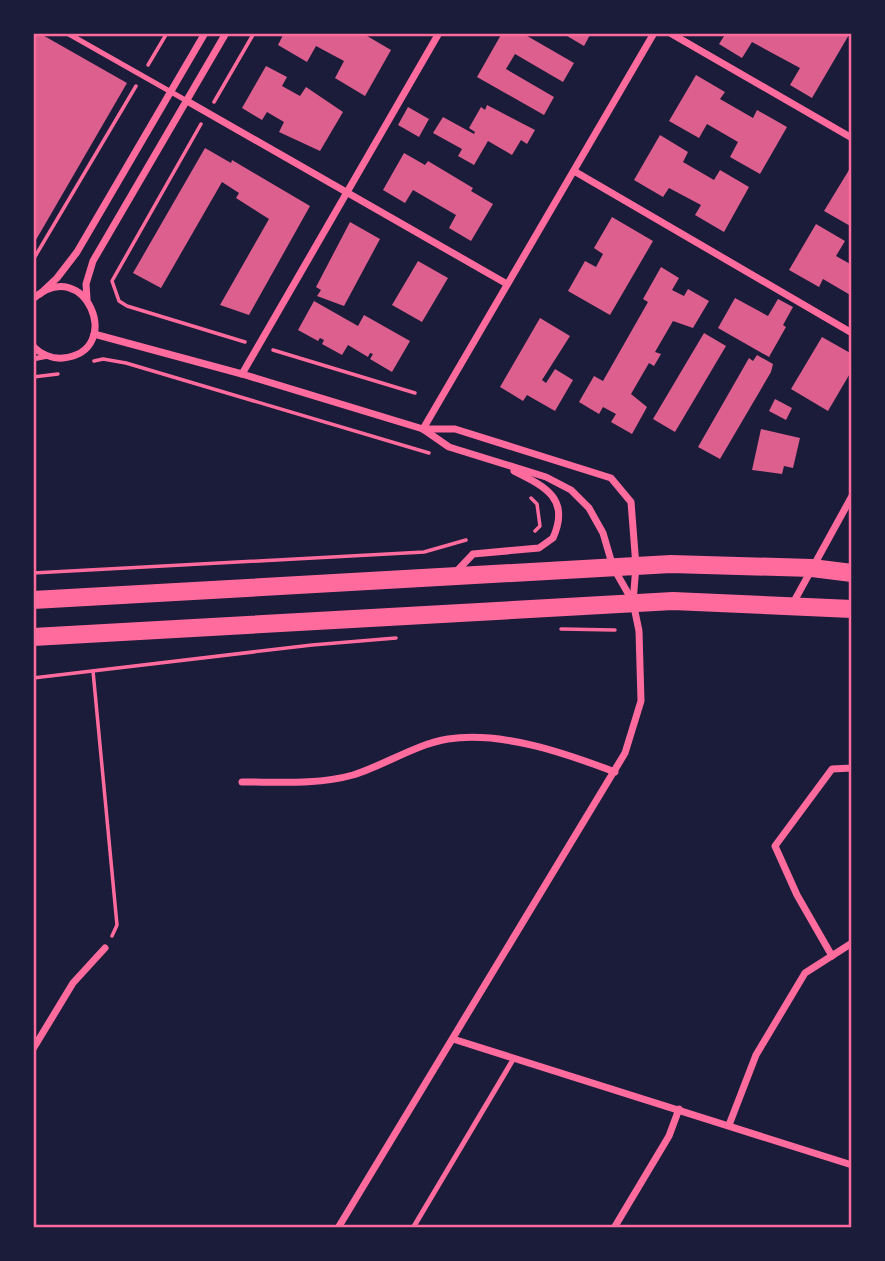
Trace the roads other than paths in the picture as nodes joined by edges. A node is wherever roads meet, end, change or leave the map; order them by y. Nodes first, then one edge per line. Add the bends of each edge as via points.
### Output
1 (67, 33) edge
2 (205, 33) edge
3 (226, 33) edge
4 (439, 33) edge
5 (654, 33) edge
6 (670, 33) edge
7 (171, 92) junction
8 (187, 101) junction
9 (852, 138) edge
10 (574, 171) junction
11 (347, 192) junction
12 (507, 284) junction
13 (36, 296) edge
14 (86, 299) junction
15 (852, 333) edge
16 (94, 334) junction
17 (33, 346) edge
18 (48, 356) junction
19 (33, 359) edge
20 (242, 374) junction
21 (423, 429) junction
22 (493, 461) junction
23 (852, 496) edge
24 (636, 566) junction
25 (613, 567) junction
26 (812, 568) junction
27 (852, 573) edge
28 (452, 576) junction
29 (33, 600) edge
30 (633, 602) junction
31 (792, 605) junction
32 (852, 609) edge
33 (33, 637) edge
34 (852, 768) edge
35 (615, 772) junction
36 (242, 782) dead end
37 (852, 943) edge
38 (105, 948) road end
39 (832, 956) junction
40 (453, 1039) junction
41 (33, 1049) edge
42 (514, 1058) junction
43 (679, 1109) junction
44 (729, 1125) junction
45 (852, 1165) edge
46 (338, 1228) edge
47 (413, 1228) edge
48 (614, 1228) edge

1 - 7 lane
2 - 7 street
3 - 8 street
4 - 11 street
5 - 10 street
6 - 9 street
7 - 8 lane
7 - 13 street via 77,253
8 - 11 street
8 - 14 street via 93,261
10 - 12 street
10 - 15 street
11 - 12 street
11 - 20 street
12 - 21 street
13 - 14 street via 59,287
14 - 16 street via 95,315
16 - 18 street via 81,352 59,359
16 - 20 street
17 - 18 street
18 - 19 lane
20 - 21 street
21 - 22 street via 449,447
21 - 24 street via 456,429 611,478 631,502
22 - 25 street via 545,477 580,498 603,533
22 - 28 street via 546,487 557,511 556,532 548,545 539,548 473,554
23 - 26 street
24 - 25 highway
24 - 26 highway
24 - 30 street
25 - 28 highway
25 - 30 street
26 - 27 highway
26 - 31 street
28 - 29 highway
30 - 31 highway
30 - 33 highway
30 - 35 street via 639,631 641,701
31 - 32 highway
34 - 39 street via 832,769 775,846
35 - 36 street via 512,743 465,738 433,743 350,776
35 - 40 street
37 - 39 street
38 - 41 street via 73,983
39 - 44 street via 805,973 756,1055
40 - 42 street
40 - 46 street
42 - 43 street
42 - 47 lane
43 - 44 street
43 - 48 street via 669,1136
44 - 45 street

